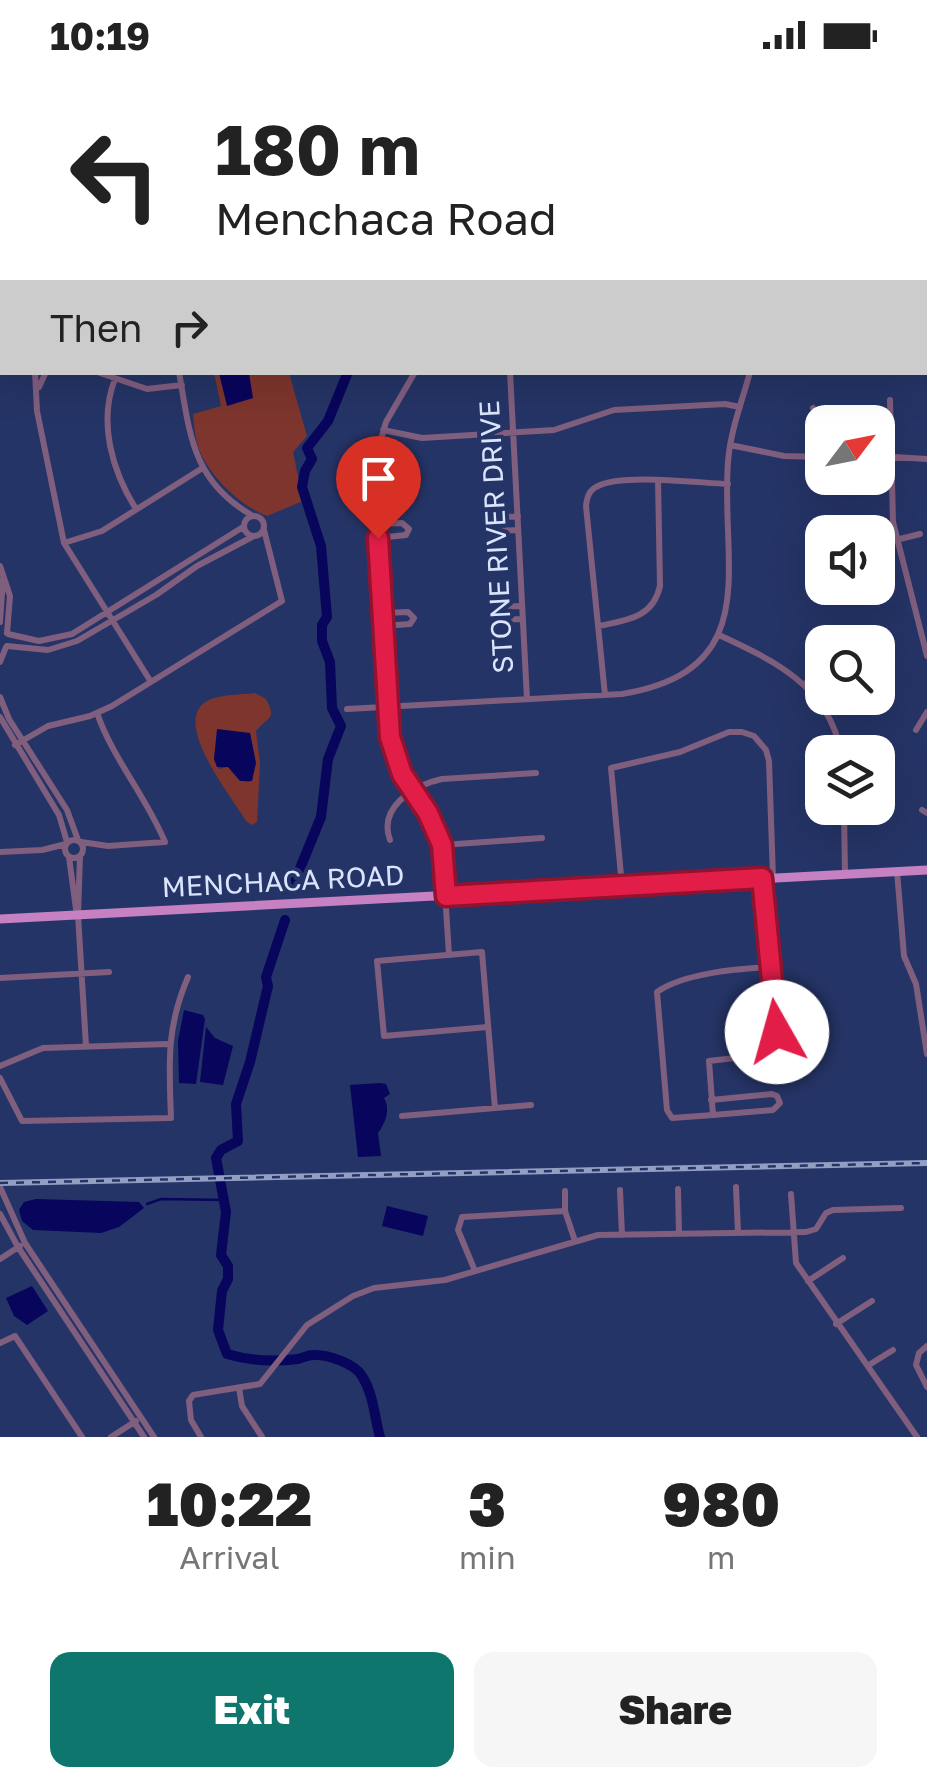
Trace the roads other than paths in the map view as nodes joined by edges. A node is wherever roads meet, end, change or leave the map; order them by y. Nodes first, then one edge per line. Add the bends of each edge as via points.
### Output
1 (35, 375) edge
2 (45, 375) edge
3 (104, 375) edge
4 (180, 375) edge
5 (412, 375) edge
6 (510, 375) edge
7 (749, 375) edge
8 (115, 379) junction
9 (182, 385) junction
10 (37, 393) junction
11 (890, 400) dead end
12 (890, 405) edge
13 (740, 408) junction
14 (382, 430) junction
15 (514, 433) junction
16 (730, 446) junction
17 (895, 456) edge
18 (805, 457) edge
19 (927, 459) edge
20 (202, 468) junction
21 (658, 480) junction
22 (728, 484) junction
23 (893, 495) edge
24 (233, 503) junction
25 (136, 509) junction
26 (252, 516) junction
27 (518, 516) junction
28 (378, 524) junction
29 (243, 526) junction
30 (264, 530) junction
31 (518, 530) junction
32 (920, 534) dead end
33 (252, 537) junction
34 (378, 538) junction
35 (896, 540) junction
36 (64, 543) junction
37 (268, 555) junction
38 (0, 566) edge
39 (3, 578) junction
40 (522, 606) junction
41 (383, 613) junction
42 (108, 618) junction
43 (523, 619) junction
44 (0, 622) edge
45 (383, 626) junction
46 (599, 626) junction
47 (5, 632) edge
48 (719, 634) junction
49 (4, 647) edge
50 (927, 656) edge
51 (0, 662) edge
52 (151, 682) junction
53 (804, 684) joint
54 (605, 695) junction
55 (0, 697) edge
56 (528, 699) junction
57 (387, 706) junction
58 (347, 710) dead end
59 (927, 712) edge
60 (97, 713) junction
61 (0, 717) edge
62 (916, 730) dead end
63 (835, 735) edge
64 (24, 740) junction
65 (15, 745) junction
66 (536, 774) dead end
67 (413, 792) junction
68 (844, 825) edge
69 (542, 838) dead end
70 (390, 840) dead end
71 (80, 841) junction
72 (67, 843) junction
73 (442, 845) junction
74 (108, 846) junction
75 (42, 850) junction
76 (0, 852) edge
77 (81, 855) junction
78 (68, 856) junction
79 (927, 870) edge
80 (897, 871) junction
81 (845, 874) junction
82 (767, 878) junction
83 (622, 886) junction
84 (446, 896) junction
85 (78, 915) junction
86 (0, 919) edge
87 (450, 955) junction
88 (770, 967) junction
89 (109, 972) dead end
90 (82, 973) junction
91 (188, 977) dead end
92 (0, 978) edge
93 (488, 1027) junction
94 (168, 1044) junction
95 (86, 1046) junction
96 (927, 1054) edge
97 (0, 1066) edge
98 (0, 1078) edge
99 (712, 1100) junction
100 (531, 1105) dead end
101 (495, 1108) junction
102 (713, 1114) junction
103 (402, 1116) dead end
104 (0, 1187) edge
105 (736, 1188) dead end
106 (678, 1189) dead end
107 (620, 1190) dead end
108 (565, 1191) dead end
109 (791, 1194) dead end
110 (901, 1208) dead end
111 (566, 1211) junction
112 (0, 1214) edge
113 (738, 1232) junction
114 (792, 1232) junction
115 (680, 1234) junction
116 (622, 1235) junction
117 (574, 1241) junction
118 (21, 1245) junction
119 (842, 1258) dead end
120 (0, 1259) edge
121 (475, 1270) junction
122 (808, 1280) junction
123 (872, 1301) dead end
124 (836, 1324) junction
125 (0, 1342) edge
126 (927, 1346) edge
127 (893, 1350) dead end
128 (868, 1366) junction
129 (927, 1387) edge
130 (239, 1388) junction
131 (138, 1420) junction
132 (82, 1437) edge
133 (112, 1437) edge
134 (144, 1437) edge
135 (154, 1437) edge
136 (201, 1437) edge
137 (262, 1437) edge
138 (917, 1437) edge

1 - 10 street
2 - 10 street
3 - 8 street
4 - 9 street
5 - 14 street
6 - 15 street, STONE RIVER DRIVE
7 - 13 street
8 - 9 street via 153,390
8 - 25 street via 106,419 117,476
9 - 20 street
10 - 36 street
11 - 12 street
13 - 15 street via 614,410 563,428
13 - 16 street
14 - 15 street via 422,438
14 - 28 street via 375,461
15 - 27 street, STONE RIVER DRIVE
16 - 18 street
16 - 22 street
17 - 19 street
20 - 24 street
20 - 25 street
21 - 22 street
21 - 46 street via 656,600 636,618
21 - 46 street via 604,484 587,497
22 - 48 street via 730,596
23 - 35 street
24 - 26 street
24 - 29 street
25 - 36 street via 95,534
26 - 29 street
26 - 30 street
27 - 31 street, STONE RIVER DRIVE
27 - 31 street via 488,523 495,531
28 - 34 street
28 - 34 street via 402,522 409,528 404,536
29 - 33 street
29 - 42 street
30 - 33 street
30 - 37 street
31 - 40 street, STONE RIVER DRIVE
32 - 35 street
33 - 37 street
33 - 42 street
34 - 41 street
35 - 50 street
36 - 42 street
37 - 52 street via 282,601
38 - 39 street
39 - 44 street
39 - 47 street via 10,596
40 - 43 street, STONE RIVER DRIVE
40 - 43 street via 492,613 497,620
41 - 45 street
41 - 45 street via 414,618
42 - 47 street via 53,640
42 - 49 street via 55,648
42 - 52 street
43 - 56 street, STONE RIVER DRIVE
45 - 57 street
46 - 54 street
47 - 49 street
48 - 53 street
48 - 54 street via 672,679
49 - 51 street
52 - 60 street
53 - 63 street
54 - 56 street
55 - 64 street
56 - 57 street
57 - 58 street
57 - 67 street via 393,749
59 - 62 street
60 - 64 street
60 - 74 street via 165,842
61 - 65 street
64 - 65 street
64 - 71 street
65 - 72 street via 59,815
66 - 67 street via 442,779
67 - 70 street via 388,814
67 - 73 street
68 - 81 street
69 - 73 street
71 - 72 street
71 - 74 street
71 - 77 street
72 - 75 street
72 - 78 street
73 - 84 street
74 - 77 street
75 - 76 street
75 - 78 street
77 - 78 street
77 - 85 street
78 - 85 street
79 - 80 main road, MENCHACA ROAD
80 - 81 main road, MENCHACA ROAD
80 - 96 street via 904,956
81 - 82 main road, MENCHACA ROAD
82 - 83 main road, MENCHACA ROAD
82 - 83 street via 768,755 754,736 735,732 611,768
82 - 88 street
83 - 84 main road, MENCHACA ROAD
84 - 85 main road, MENCHACA ROAD
84 - 87 street
85 - 86 main road, MENCHACA ROAD
85 - 90 street
87 - 93 street via 482,952
87 - 93 street via 378,961 384,1036
88 - 99 street via 776,1050 710,1060
88 - 102 street via 718,970 657,992 668,1115
89 - 90 street
90 - 92 street
90 - 95 street
91 - 94 street
93 - 101 street
94 - 95 street
94 - 98 street via 171,1118 22,1121
95 - 97 street via 35,1050
99 - 102 street
99 - 102 street via 772,1094 780,1103 773,1110
100 - 101 street
101 - 103 street
104 - 118 street
105 - 113 street
106 - 115 street
107 - 116 street
108 - 111 street
109 - 114 street
110 - 114 street via 832,1210 814,1230
111 - 117 street
111 - 121 street via 462,1218 458,1230
112 - 118 street
113 - 114 street
113 - 115 street
114 - 122 street via 794,1256
115 - 116 street
116 - 117 street
117 - 121 street
118 - 120 street
118 - 131 street
119 - 122 street
121 - 130 street via 361,1292 320,1315 264,1379
122 - 124 street
123 - 124 street
124 - 128 street
125 - 132 street via 15,1336
126 - 129 street via 916,1365
127 - 128 street
128 - 138 street
130 - 136 street via 196,1394 189,1401
130 - 137 street
131 - 133 street
131 - 134 street
131 - 135 street

